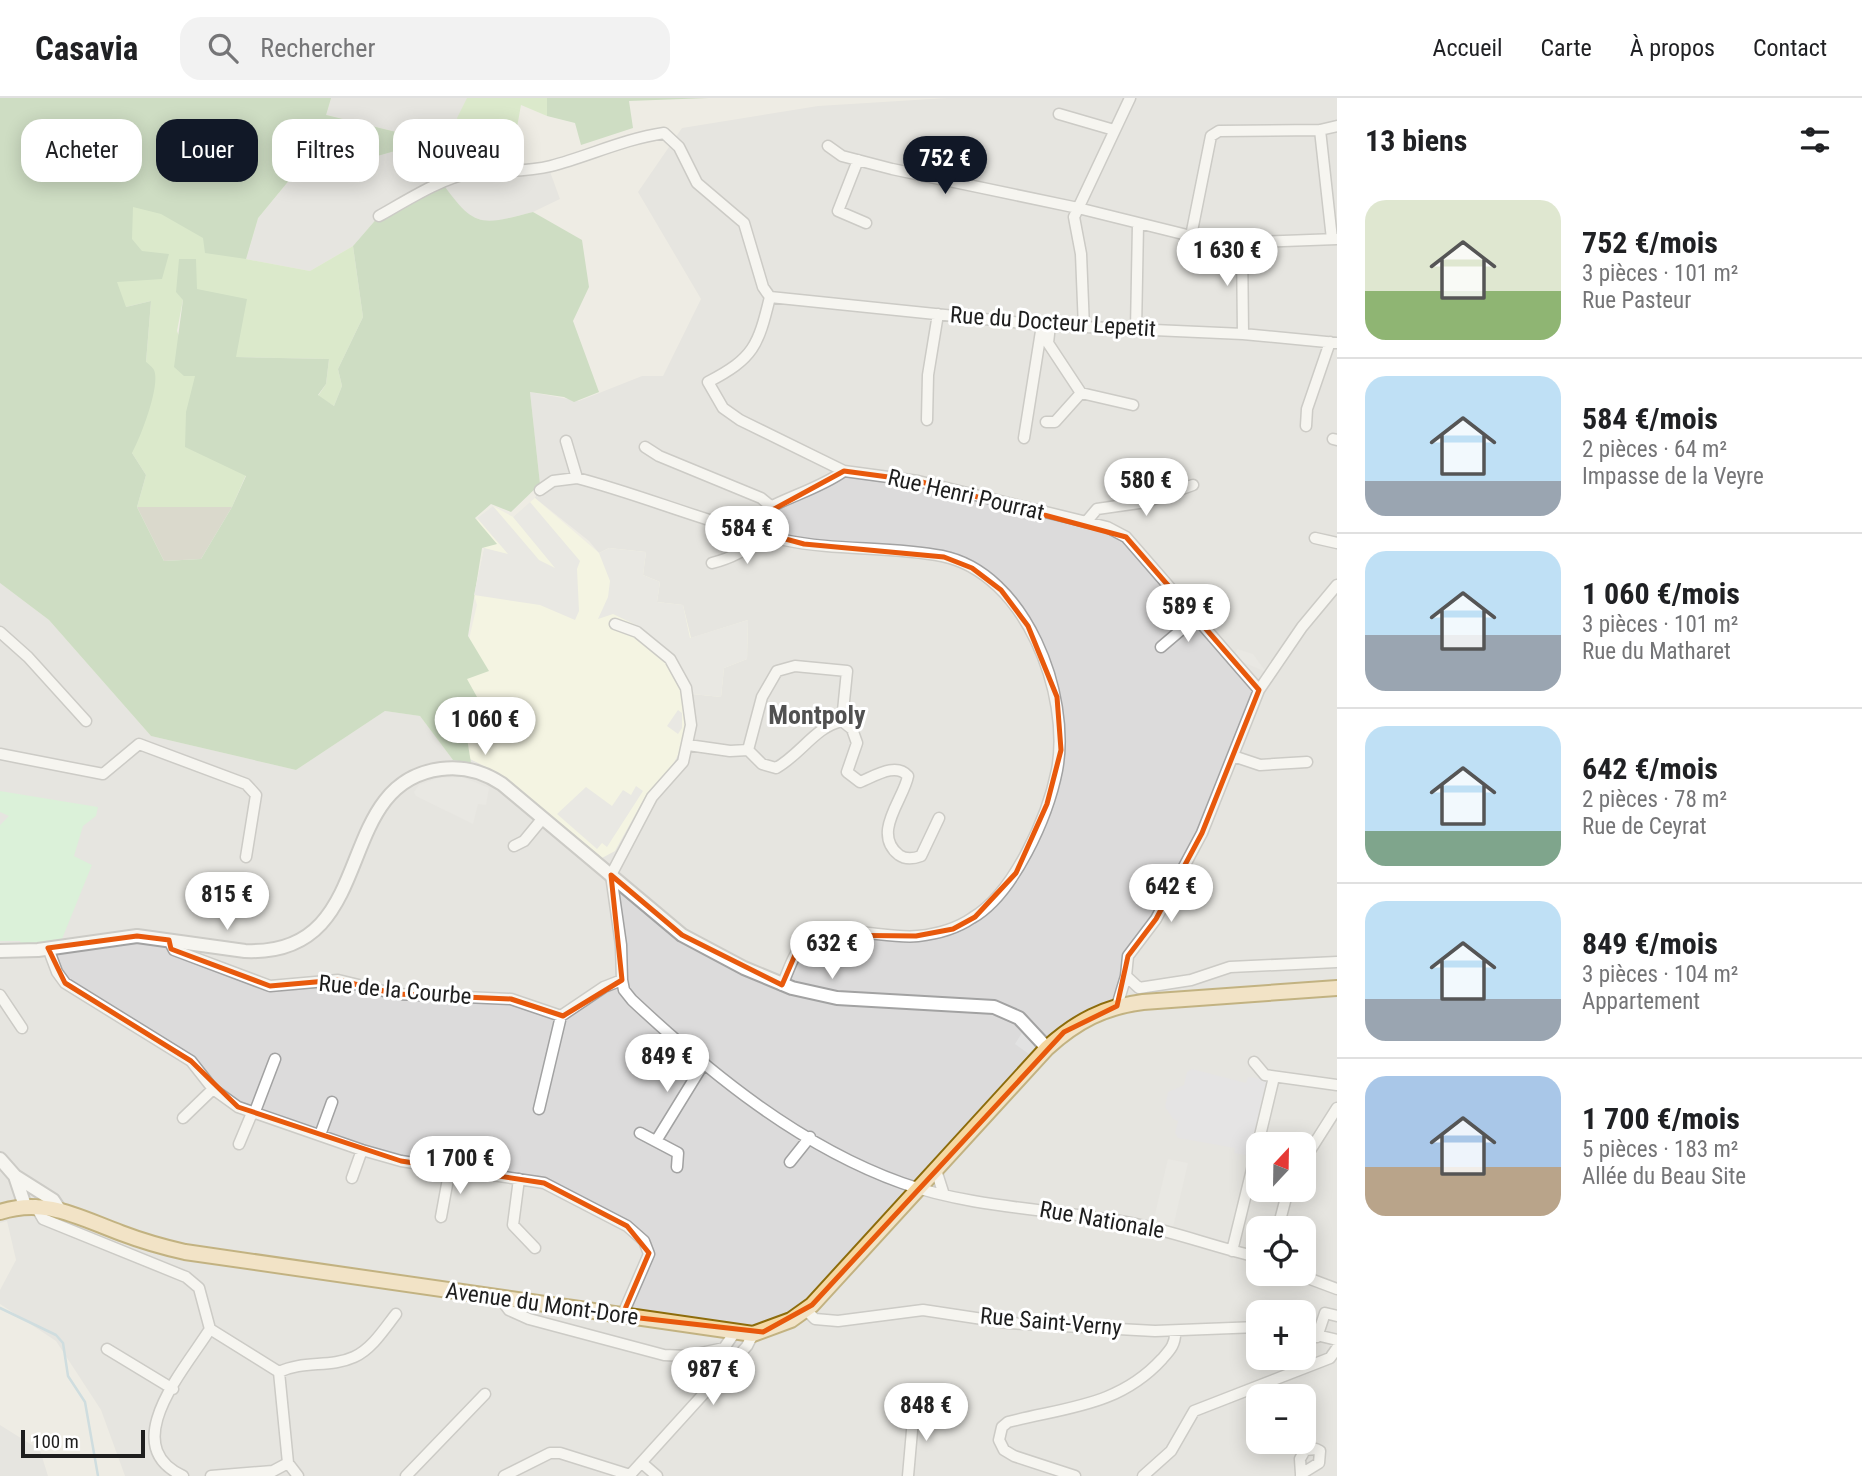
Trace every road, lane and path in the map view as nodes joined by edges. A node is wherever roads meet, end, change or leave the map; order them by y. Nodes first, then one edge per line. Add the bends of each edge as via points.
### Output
1 (1130, 98) edge
2 (1059, 114) dead end
3 (1337, 126) edge
4 (1114, 130) junction
5 (1320, 130) junction
6 (828, 146) dead end
7 (858, 160) junction
8 (1078, 208) junction
9 (379, 216) dead end
10 (866, 223) dead end
11 (1138, 224) junction
12 (1191, 236) junction
13 (1334, 239) edge
14 (1242, 243) junction
15 (770, 297) junction
16 (938, 314) junction
17 (1046, 325) junction
18 (1084, 328) junction
19 (1136, 330) junction
20 (1243, 334) junction
21 (1333, 343) edge
22 (1081, 393) junction
23 (1133, 405) dead end
24 (927, 420) dead end
25 (1046, 422) dead end
26 (1306, 426) dead end
27 (1024, 438) dead end
28 (566, 441) dead end
29 (645, 447) dead end
30 (844, 471) junction
31 (577, 478) junction
32 (1192, 485) dead end
33 (540, 490) dead end
34 (772, 507) junction
35 (1086, 522) junction
36 (741, 527) junction
37 (763, 535) junction
38 (1315, 538) dead end
39 (1337, 543) edge
40 (712, 563) dead end
41 (1337, 585) edge
42 (1195, 618) junction
43 (615, 624) dead end
44 (0, 632) edge
45 (1161, 647) dead end
46 (1259, 690) junction
47 (86, 721) dead end
48 (842, 721) junction
49 (688, 745) junction
50 (747, 750) junction
51 (0, 754) edge
52 (1233, 757) junction
53 (1307, 762) dead end
54 (543, 818) junction
55 (939, 818) dead end
56 (514, 846) dead end
57 (246, 858) dead end
58 (611, 875) junction
59 (169, 940) junction
60 (48, 948) junction
61 (0, 951) edge
62 (1337, 962) edge
63 (1126, 976) junction
64 (622, 980) junction
65 (782, 985) junction
66 (1337, 988) edge
67 (0, 995) edge
68 (1141, 995) junction
69 (1117, 1006) junction
70 (561, 1016) junction
71 (22, 1028) dead end
72 (1047, 1048) junction
73 (275, 1059) dead end
74 (1254, 1062) dead end
75 (704, 1063) junction
76 (1274, 1077) junction
77 (1337, 1085) edge
78 (213, 1089) junction
79 (331, 1102) dead end
80 (1337, 1108) edge
81 (539, 1109) dead end
82 (253, 1113) junction
83 (183, 1118) dead end
84 (1334, 1120) edge
85 (640, 1132) dead end
86 (1261, 1132) edge
87 (320, 1135) junction
88 (810, 1137) junction
89 (656, 1141) junction
90 (239, 1144) dead end
91 (1316, 1144) edge
92 (362, 1150) junction
93 (0, 1159) edge
94 (790, 1162) dead end
95 (677, 1167) dead end
96 (450, 1168) junction
97 (936, 1170) junction
98 (352, 1178) dead end
99 (519, 1180) junction
100 (22, 1183) junction
101 (919, 1188) junction
102 (1246, 1194) edge
103 (944, 1195) junction
104 (25, 1206) junction
105 (59, 1209) junction
106 (0, 1212) edge
107 (441, 1217) dead end
108 (535, 1248) dead end
109 (1232, 1251) junction
110 (1246, 1254) edge
111 (1316, 1281) edge
112 (1337, 1289) edge
113 (500, 1298) junction
114 (806, 1310) junction
115 (396, 1314) dead end
116 (622, 1316) junction
117 (1337, 1316) edge
118 (1246, 1328) edge
119 (210, 1329) junction
120 (1175, 1331) junction
121 (735, 1332) junction
122 (752, 1334) junction
123 (1317, 1336) joint
124 (1337, 1340) edge
125 (107, 1349) dead end
126 (1336, 1354) edge
127 (279, 1372) junction
128 (173, 1389) junction
129 (485, 1394) dead end
130 (914, 1408) dead end
131 (288, 1463) junction
132 (642, 1463) junction
133 (232, 1475) edge
134 (183, 1476) edge
135 (211, 1476) edge
136 (298, 1476) edge
137 (406, 1476) edge
138 (504, 1476) edge
139 (629, 1476) edge
140 (657, 1476) edge
141 (908, 1476) edge
142 (1075, 1476) edge
143 (1143, 1476) edge

1 - 4 street
2 - 4 street
3 - 5 street
4 - 8 street
5 - 12 street via 1219,131 1211,136
5 - 13 street
6 - 7 street
7 - 8 street
7 - 10 street via 838,211
8 - 11 street
8 - 18 street via 1074,217 1082,254
9 - 15 street via 468,173 519,172 664,133 679,147 697,183 744,223
11 - 12 street
11 - 19 street
12 - 14 street
13 - 14 street
14 - 20 street
15 - 16 street, Rue du Docteur Lepetit
15 - 30 street, Rue Henri Pourrat via 749,356 708,382 723,408 740,420
16 - 17 street, Rue du Docteur Lepetit
16 - 24 street via 928,375
17 - 18 street, Rue du Docteur Lepetit
17 - 22 street via 1048,343
17 - 27 street
18 - 19 street, Rue du Docteur Lepetit
19 - 20 street, Rue du Docteur Lepetit
20 - 21 street, Rue du Docteur Lepetit
21 - 26 street via 1307,409
22 - 23 street
22 - 25 street via 1055,422
28 - 31 street
29 - 34 street
30 - 34 street
30 - 35 street, Rue Henri Pourrat via 918,481
31 - 33 street via 553,481
31 - 36 street
32 - 35 street via 1146,502 1097,509
34 - 36 street
35 - 42 street, Rue Henri Pourrat via 1126,537
36 - 37 street
37 - 40 street via 754,545
37 - 65 street via 804,544 944,557 972,568 1001,590 1028,626 1049,671 1061,723 1061,750 1046,804 1016,873 992,903 953,929 916,936 833,931 818,935 795,955
38 - 39 street
41 - 46 street
42 - 45 street
42 - 46 street, Rue Henri Pourrat
43 - 49 street via 637,632 677,670 690,709
44 - 47 street
46 - 52 street
48 - 50 street via 829,724 776,768 762,764
48 - 50 street via 847,671 795,666 777,671 762,697
48 - 55 street via 852,729 857,743 847,765 852,778 860,782 894,769 908,776 890,814 891,844 898,854 909,859 920,856
49 - 50 street
49 - 58 street via 683,762 645,808
51 - 57 street via 103,774 139,744 246,784 256,801
52 - 53 street via 1260,765
52 - 63 street via 1202,833 1156,919 1128,956
54 - 56 street
54 - 58 street
54 - 59 street via 485,775 456,768 428,771 402,784 382,804 338,904 302,939 260,952
58 - 64 street
58 - 65 street via 682,935
59 - 60 street via 123,937
59 - 70 street, Rue de la Courbe via 174,950 270,986 338,980 396,994 511,999
60 - 61 street
60 - 78 street via 65,984 191,1061
62 - 68 street via 1230,967
63 - 68 street
63 - 69 street
64 - 70 street
64 - 75 street, Rue Nationale via 632,1000
65 - 72 street via 851,1000 995,1007 1018,1018
66 - 68 main road, Avenue du Mont-Dore
67 - 71 street
68 - 69 main road, Avenue du Mont-Dore
69 - 72 main road, Avenue du Mont-Dore via 1086,1017
70 - 81 street
72 - 97 main road, Avenue du Mont-Dore
73 - 82 street
74 - 76 street
75 - 88 street, Rue Nationale via 776,1119
75 - 89 street
76 - 77 street
76 - 86 street
78 - 82 street
78 - 83 street
79 - 87 street
80 - 84 street
82 - 87 street
82 - 90 street
84 - 91 street
85 - 89 street
87 - 92 street
88 - 94 street
88 - 101 street, Rue Nationale
89 - 95 street via 678,1153
92 - 96 street
92 - 98 street
93 - 100 street
96 - 99 street
96 - 107 street
97 - 101 main road, Avenue du Mont-Dore
97 - 103 street
99 - 108 street via 513,1225
99 - 116 street via 556,1188 627,1226 644,1241 649,1254
100 - 104 street
100 - 104 street via 15,1192
100 - 105 street via 53,1199
101 - 103 street, Rue Nationale
101 - 114 main road, Avenue du Mont-Dore
102 - 109 street
103 - 109 street, Rue Nationale via 1127,1222
104 - 105 main road, Avenue du Mont-Dore
104 - 106 main road, Avenue du Mont-Dore
104 - 119 street via 43,1219 186,1277 199,1288
105 - 113 main road, Avenue du Mont-Dore via 185,1252
109 - 110 street, Rue Nationale
111 - 112 street
113 - 116 main road, Avenue du Mont-Dore
113 - 121 street via 509,1310 528,1319 664,1355 687,1356 723,1348
114 - 120 street, Rue Saint-Verny via 815,1319 838,1321 923,1310 1009,1323
114 - 122 main road, Avenue du Mont-Dore via 772,1329
115 - 127 street via 355,1357 294,1364
116 - 121 main road, Avenue du Mont-Dore
117 - 123 street via 1325,1313
118 - 120 street, Rue Saint-Verny
119 - 127 street
119 - 128 street
120 - 142 street via 1173,1347 1125,1391 1002,1427 999,1440 1008,1453
121 - 122 main road, Avenue du Mont-Dore
122 - 132 street via 747,1346
123 - 124 street
125 - 128 street
126 - 143 street via 1194,1411 1171,1451
127 - 131 street
128 - 134 street via 158,1416 153,1441 163,1463
129 - 137 street
130 - 141 street
131 - 133 street via 273,1471
131 - 136 street
132 - 139 street
132 - 140 street
133 - 135 street
138 - 139 street via 550,1453

